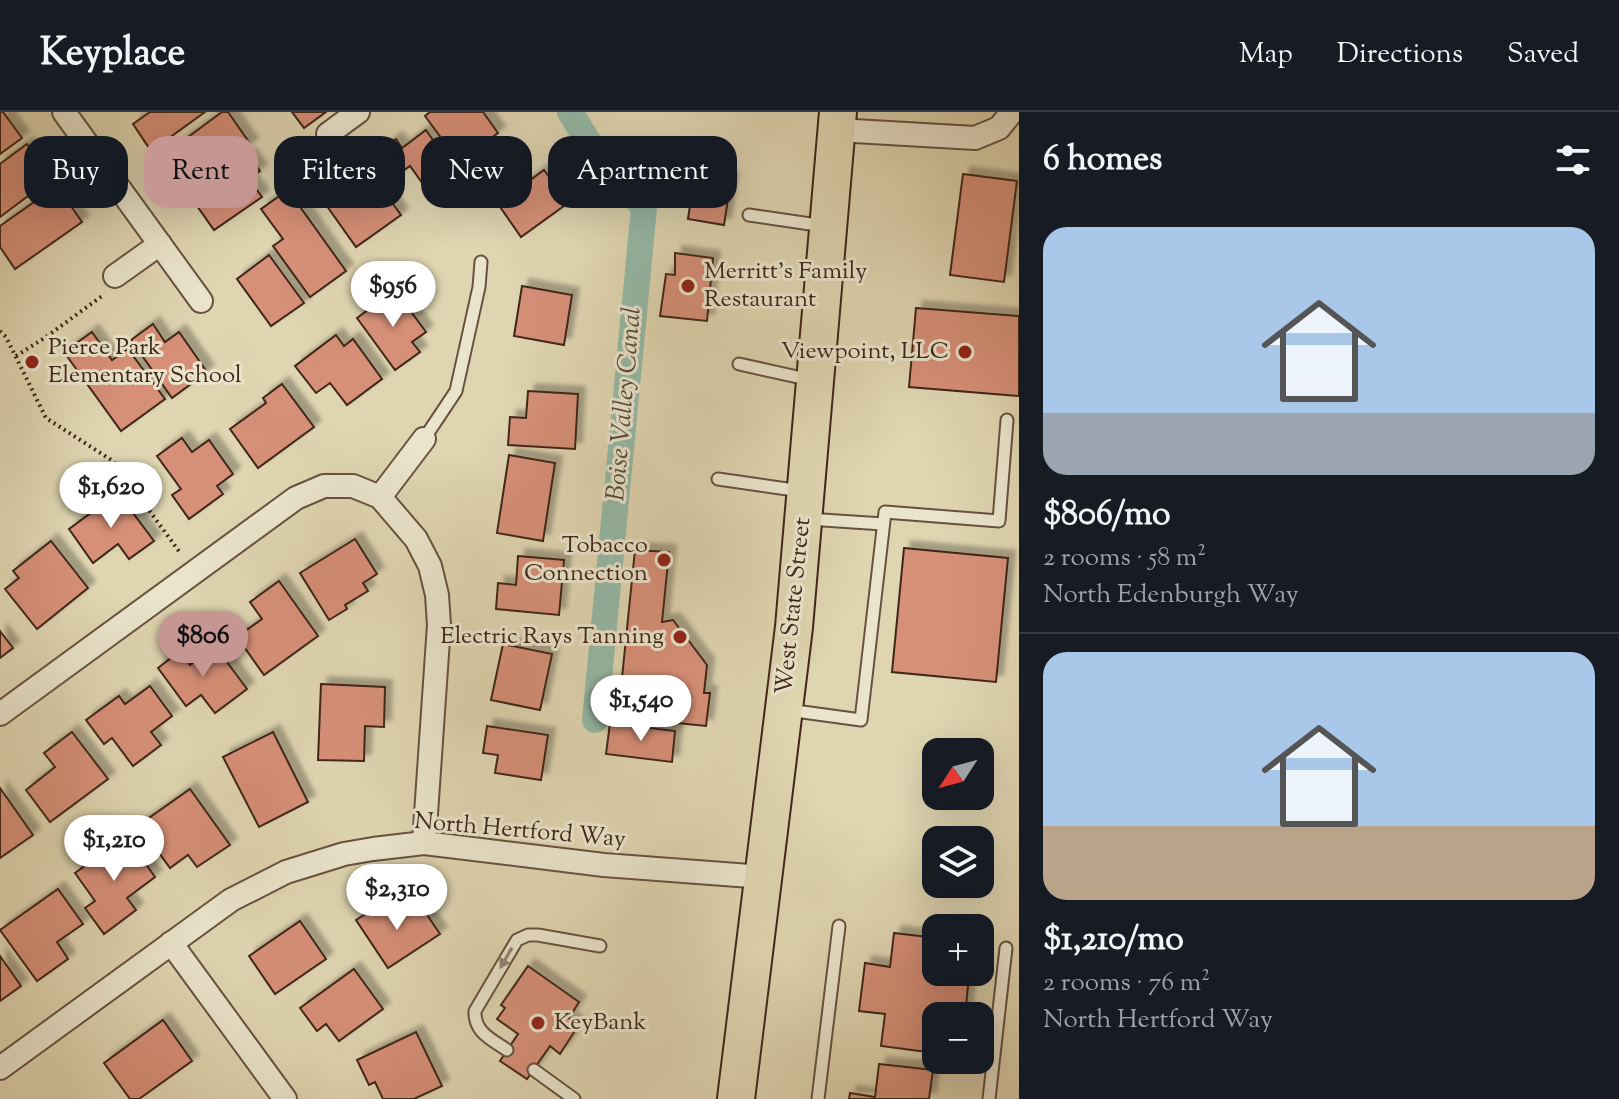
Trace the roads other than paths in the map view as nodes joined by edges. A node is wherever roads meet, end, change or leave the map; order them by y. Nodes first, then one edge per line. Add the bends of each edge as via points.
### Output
1 (64, 112) edge
2 (358, 112) edge
3 (1012, 112) edge
4 (838, 121) edge
5 (328, 134) dead end
6 (749, 215) dead end
7 (828, 226) junction
8 (160, 244) junction
9 (481, 262) dead end
10 (115, 276) dead end
11 (201, 301) dead end
12 (739, 364) dead end
13 (815, 381) junction
14 (1007, 420) dead end
15 (424, 439) joint
16 (718, 479) dead end
17 (380, 497) junction
18 (804, 505) junction
19 (883, 524) junction
20 (784, 709) junction
21 (0, 714) edge
22 (424, 843) junction
23 (764, 877) junction
24 (839, 926) dead end
25 (171, 943) junction
26 (600, 946) dead end
27 (1006, 948) dead end
28 (507, 1050) dead end
29 (0, 1068) edge
30 (534, 1070) dead end
31 (285, 1099) edge
32 (574, 1099) edge
33 (736, 1099) edge
34 (818, 1099) edge
35 (989, 1099) edge

1 - 8 street
2 - 5 street
3 - 4 street via 999,128 975,138
4 - 7 main road, West State Street
6 - 7 lane
7 - 13 main road, West State Street
8 - 10 street
8 - 11 street
9 - 15 lane via 456,391
12 - 13 lane
13 - 18 main road, West State Street
14 - 19 lane via 999,521 885,512
15 - 17 street
16 - 18 lane
17 - 21 street via 353,486 324,486 296,498
17 - 22 street via 416,539 437,595
18 - 19 lane
18 - 20 main road, West State Street
19 - 20 lane via 861,720
20 - 23 main road, West State Street
22 - 23 street, North Hertford Way
22 - 25 street, North Hertford Way via 344,854 286,872 231,900
23 - 33 main road, West State Street
24 - 34 lane
25 - 29 street, North Hertford Way
25 - 31 street
26 -> 28 lane via 538,935 517,940 475,1011 480,1032
27 - 35 lane
30 - 32 lane

